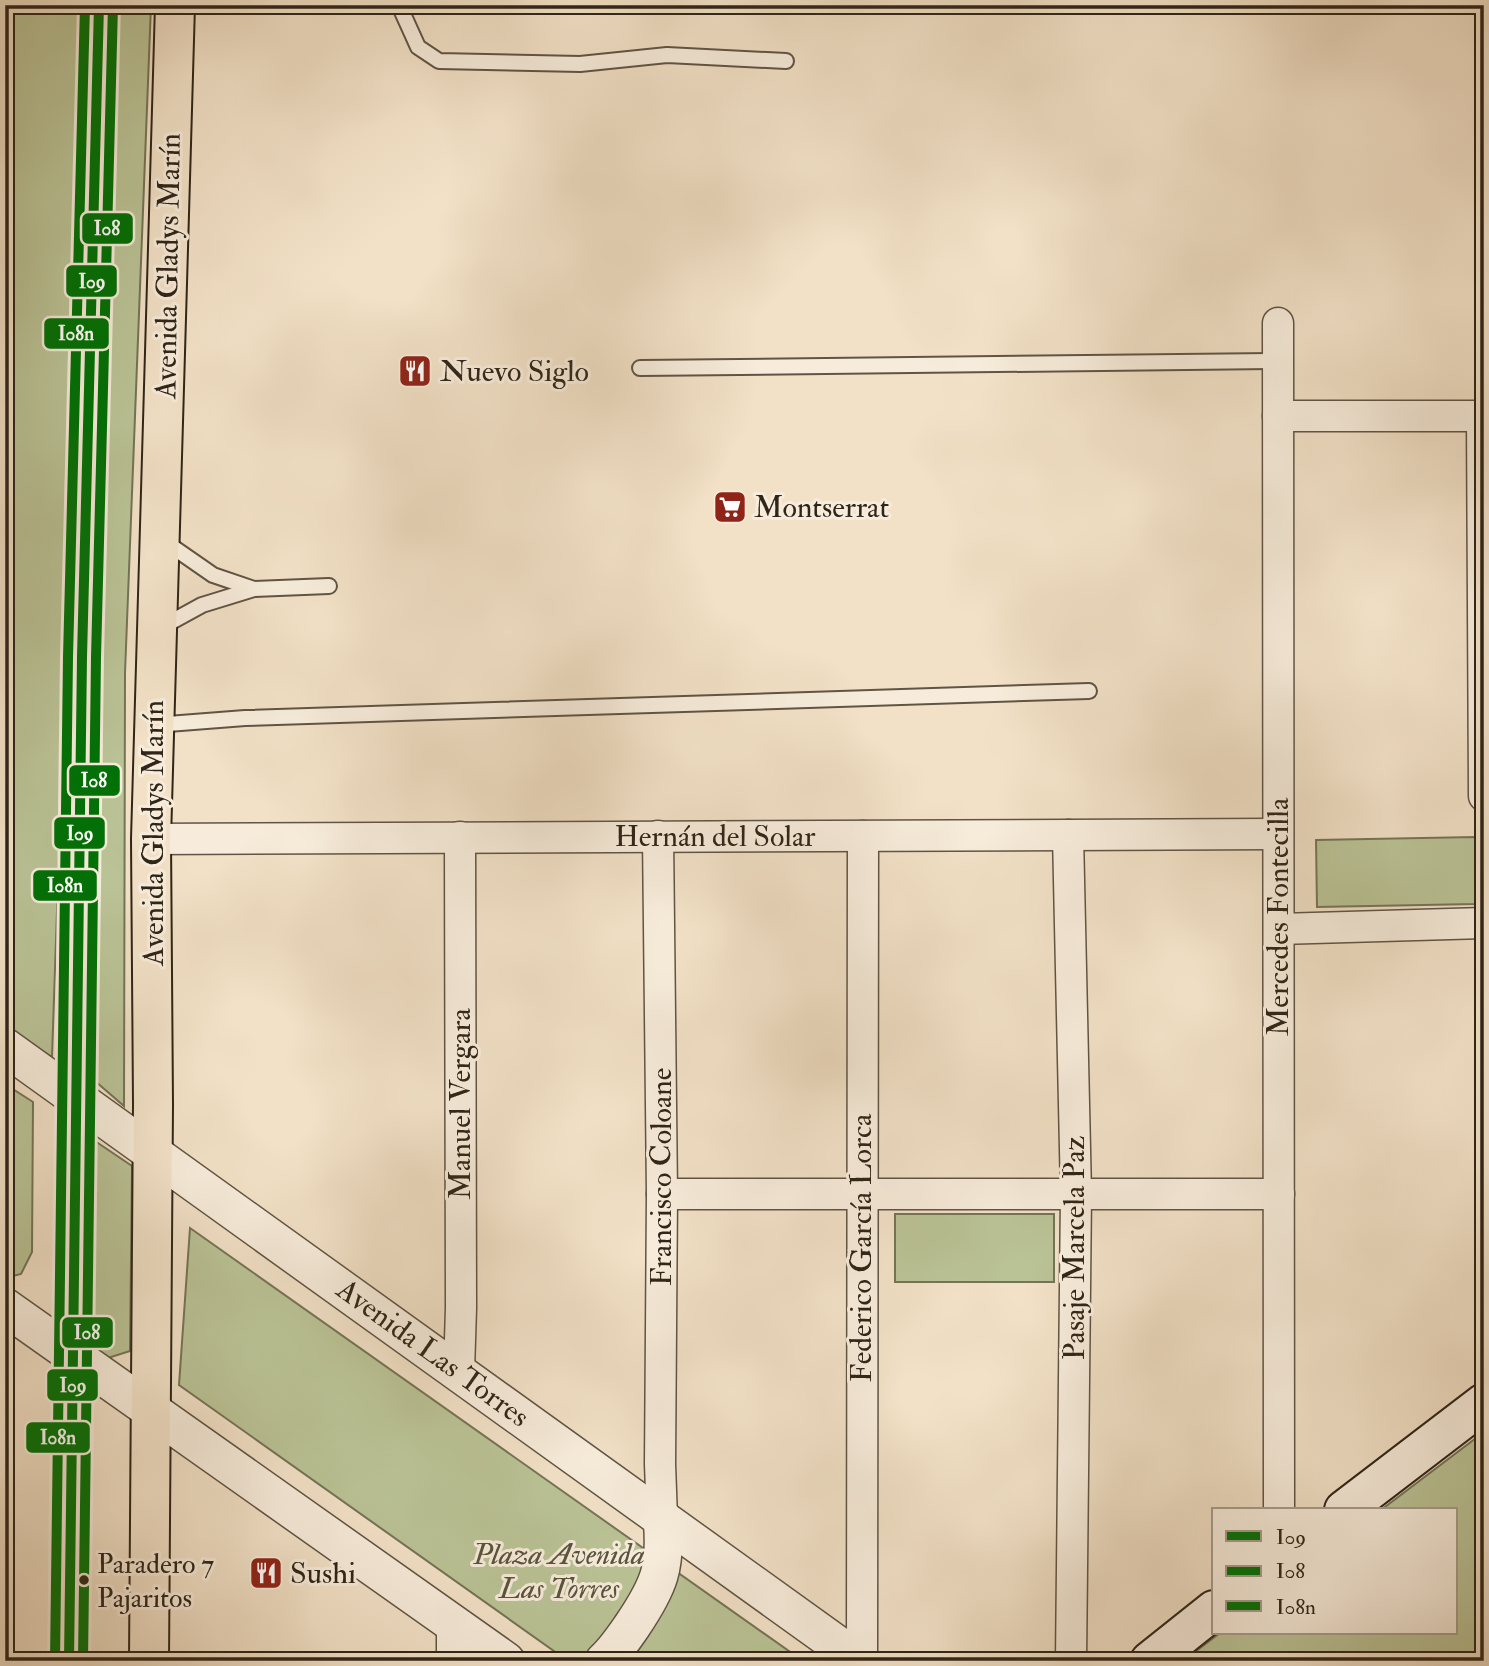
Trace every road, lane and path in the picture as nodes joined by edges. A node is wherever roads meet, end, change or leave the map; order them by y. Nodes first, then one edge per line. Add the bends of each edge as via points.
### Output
1 (99, 5) edge
2 (175, 5) edge
3 (399, 5) edge
4 (786, 61) dead end
5 (1278, 323) dead end
6 (1278, 361) junction
7 (640, 368) dead end
8 (1278, 416) junction
9 (1483, 416) edge
10 (161, 539) junction
11 (329, 586) dead end
12 (254, 589) junction
13 (156, 630) junction
14 (1089, 691) dead end
15 (153, 725) junction
16 (1484, 796) edge
17 (1278, 834) junction
18 (1068, 835) junction
19 (658, 836) junction
20 (863, 836) junction
21 (460, 837) junction
22 (151, 839) junction
23 (1484, 923) edge
24 (1279, 929) junction
25 (5, 1047) edge
26 (75, 1096) junction
27 (153, 1150) junction
28 (662, 1194) junction
29 (862, 1194) junction
30 (1076, 1194) junction
31 (1279, 1194) junction
32 (5, 1307) edge
33 (72, 1352) junction
34 (459, 1371) junction
35 (1484, 1403) edge
36 (152, 1409) junction
37 (1279, 1508) edge
38 (1346, 1508) edge
39 (662, 1518) junction
40 (1212, 1612) edge
41 (452, 1623) junction
42 (69, 1661) edge
43 (149, 1661) edge
44 (452, 1661) edge
45 (506, 1661) edge
46 (604, 1661) edge
47 (861, 1661) edge
48 (1071, 1661) edge
49 (1150, 1661) edge

1 - 26 lane
2 - 10 main road, Avenida Gladys Marín
3 - 4 lane via 418,47 439,61 580,64 667,55
5 - 6 street, Mercedes Fontecilla
6 - 7 lane
6 - 8 street, Mercedes Fontecilla
8 - 9 street
8 - 17 street, Mercedes Fontecilla
9 - 16 street
10 - 12 lane via 213,575
10 - 13 main road, Avenida Gladys Marín
11 - 12 lane
12 - 13 lane via 202,605
13 - 15 main road, Avenida Gladys Marín
14 - 15 lane via 245,718
15 - 22 main road, Avenida Gladys Marín
17 - 18 street, Hernán del Solar
17 - 24 street, Mercedes Fontecilla
18 - 20 street, Hernán del Solar
18 - 30 street, Pasaje Marcela Paz
19 - 20 street, Hernán del Solar
19 - 21 street, Hernán del Solar
19 - 28 street, Francisco Coloane
20 - 29 street, Federico García Lorca
21 - 22 street, Hernán del Solar
21 - 34 street, Manuel Vergara
22 - 27 main road, Avenida Gladys Marín
23 - 24 street
24 - 31 street, Mercedes Fontecilla
25 - 26 street, Avenida Las Torres
26 - 27 street, Avenida Las Torres
26 - 33 lane
27 - 34 street, Avenida Las Torres
27 - 36 main road, Avenida Gladys Marín
28 - 29 street
28 - 39 street, Francisco Coloane
29 - 30 street
29 - 47 street, Federico García Lorca
30 - 31 street
30 - 48 street, Pasaje Marcela Paz
31 - 37 street, Mercedes Fontecilla
32 - 33 street
33 - 36 street
33 - 42 lane
34 - 39 street, Avenida Las Torres
35 - 38 main road
36 - 41 street
36 - 43 main road, Avenida Gladys Marín
39 - 46 street via 657,1586
39 - 47 street, Avenida Las Torres
40 - 49 main road
41 - 44 street
41 - 45 street

